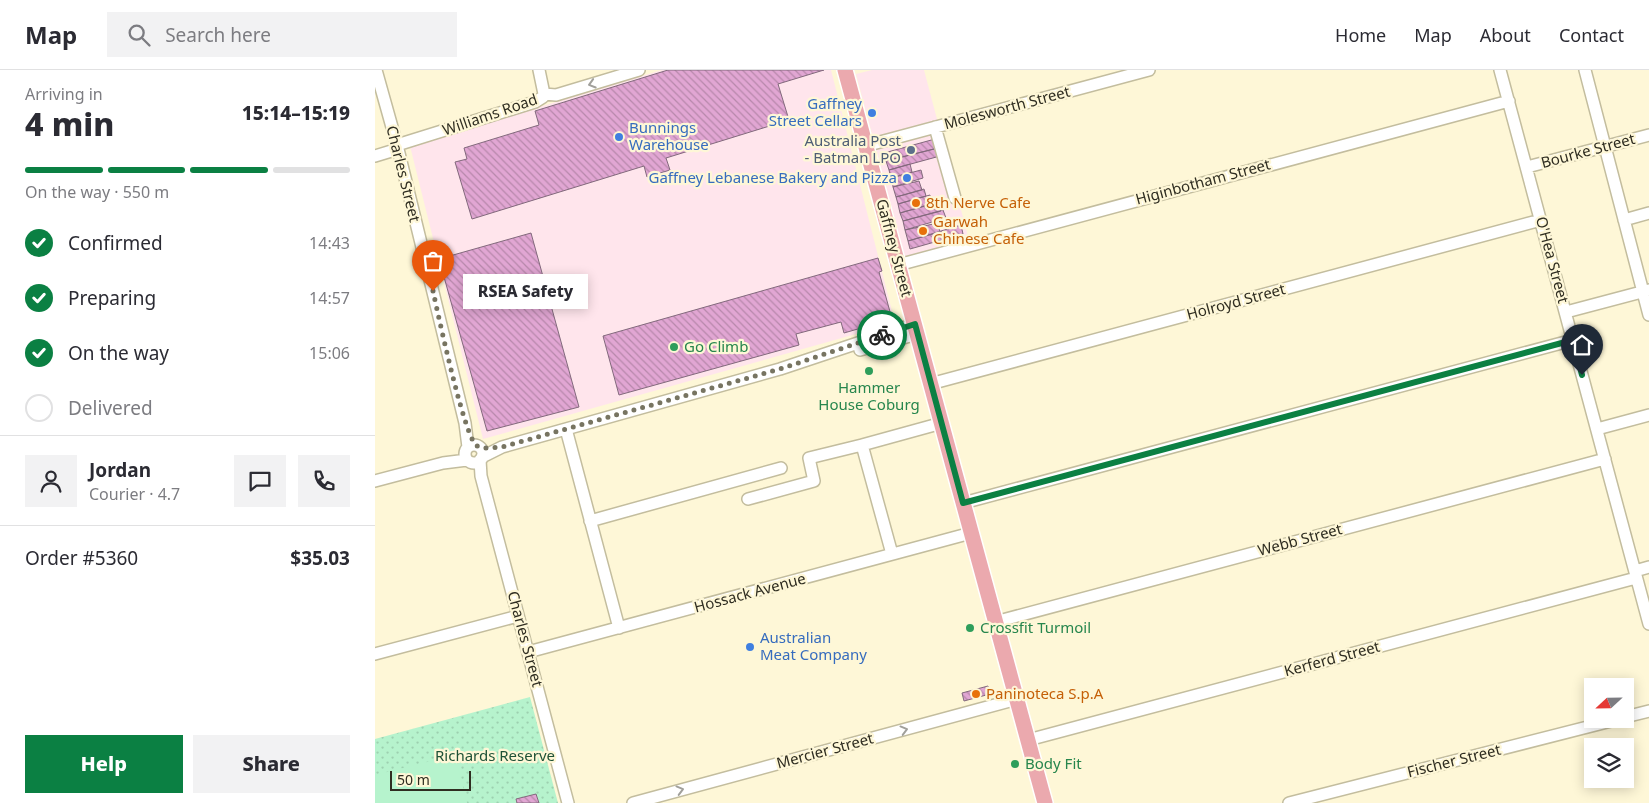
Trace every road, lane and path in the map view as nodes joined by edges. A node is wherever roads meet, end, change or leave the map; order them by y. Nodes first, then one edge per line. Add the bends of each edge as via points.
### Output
1 (376, 70) edge
2 (539, 70) edge
3 (639, 70) edge
4 (845, 70) edge
5 (1149, 70) edge
6 (1501, 70) edge
7 (1585, 70) edge
8 (545, 94) junction
9 (1509, 101) junction
10 (935, 127) junction
11 (1649, 135) edge
12 (865, 146) junction
13 (1605, 146) junction
14 (397, 147) junction
15 (375, 156) edge
16 (1527, 167) junction
17 (955, 198) dead end
18 (1649, 213) edge
19 (1541, 220) junction
20 (1624, 220) junction
21 (898, 265) junction
22 (1646, 291) edge
23 (1566, 312) junction
24 (1649, 315) edge
25 (916, 329) junction
26 (1573, 340) junction
27 (931, 384) junction
28 (1649, 415) edge
29 (941, 423) junction
30 (565, 429) junction
31 (1597, 429) junction
32 (862, 445) junction
33 (474, 454) junction
34 (1605, 459) junction
35 (781, 468) dead end
36 (375, 481) edge
37 (748, 499) dead end
38 (963, 503) junction
39 (590, 521) junction
40 (971, 533) junction
41 (892, 554) junction
42 (1649, 568) edge
43 (1636, 575) junction
44 (518, 616) junction
45 (995, 622) junction
46 (1649, 624) edge
47 (619, 628) junction
48 (528, 652) junction
49 (375, 654) edge
50 (1017, 699) junction
51 (1649, 711) edge
52 (1634, 715) edge
53 (1584, 728) edge
54 (1028, 740) junction
55 (568, 803) edge
56 (633, 803) edge
57 (1045, 803) edge
58 (1289, 803) edge

1 - 14 street, Charles Street
2 - 8 street
3 -> 8 street, Williams Road via 557,95
4 - 12 main road, Gaffney Street
5 - 10 street, Molesworth Street
6 - 9 street, O'Hea Street
7 - 13 street
8 - 14 street, Williams Road via 535,102
9 - 16 street, O'Hea Street
9 - 21 street, Higinbotham Street
10 - 12 street, Molesworth Street
10 - 17 street
11 - 13 street, Bourke Street
12 - 21 main road, Gaffney Street
13 - 16 street, Bourke Street
13 - 20 street
14 - 15 street, Williams Road
14 - 33 street, Charles Street
16 - 19 street, O'Hea Street
18 - 20 street
19 - 23 street, O'Hea Street
19 - 27 street, Holroyd Street
20 - 22 street
21 - 25 main road, Gaffney Street
22 - 23 street
22 - 24 street
23 - 26 street, O'Hea Street
25 - 27 main road, Gaffney Street
25 - 30 street via 822,360
26 - 31 street, O'Hea Street
26 - 38 street
27 - 29 main road, Gaffney Street
28 - 31 street
29 - 32 street
29 - 38 main road, Gaffney Street
30 - 33 street
30 - 39 street
31 - 34 street, O'Hea Street
32 - 37 street via 809,458 814,481
32 - 41 street
33 - 36 street
33 - 44 street, Charles Street
34 - 43 street, O'Hea Street
34 - 45 street, Webb Street
35 - 39 street
38 - 40 main road, Gaffney Street
39 - 47 street
40 - 41 street, Hossack Avenue
40 - 45 main road, Gaffney Street
41 - 47 street, Hossack Avenue
42 - 43 street, Kerferd Street
43 - 46 street, O'Hea Street
43 - 54 street, Kerferd Street
44 - 48 street, Charles Street
44 - 49 street
45 - 50 main road, Gaffney Street
47 - 48 street, Hossack Avenue
48 - 55 street, Charles Street
50 - 54 main road, Gaffney Street
56 -> 50 street, Mercier Street
51 - 52 street
53 - 58 street, Fischer Street
54 - 57 main road, Gaffney Street

